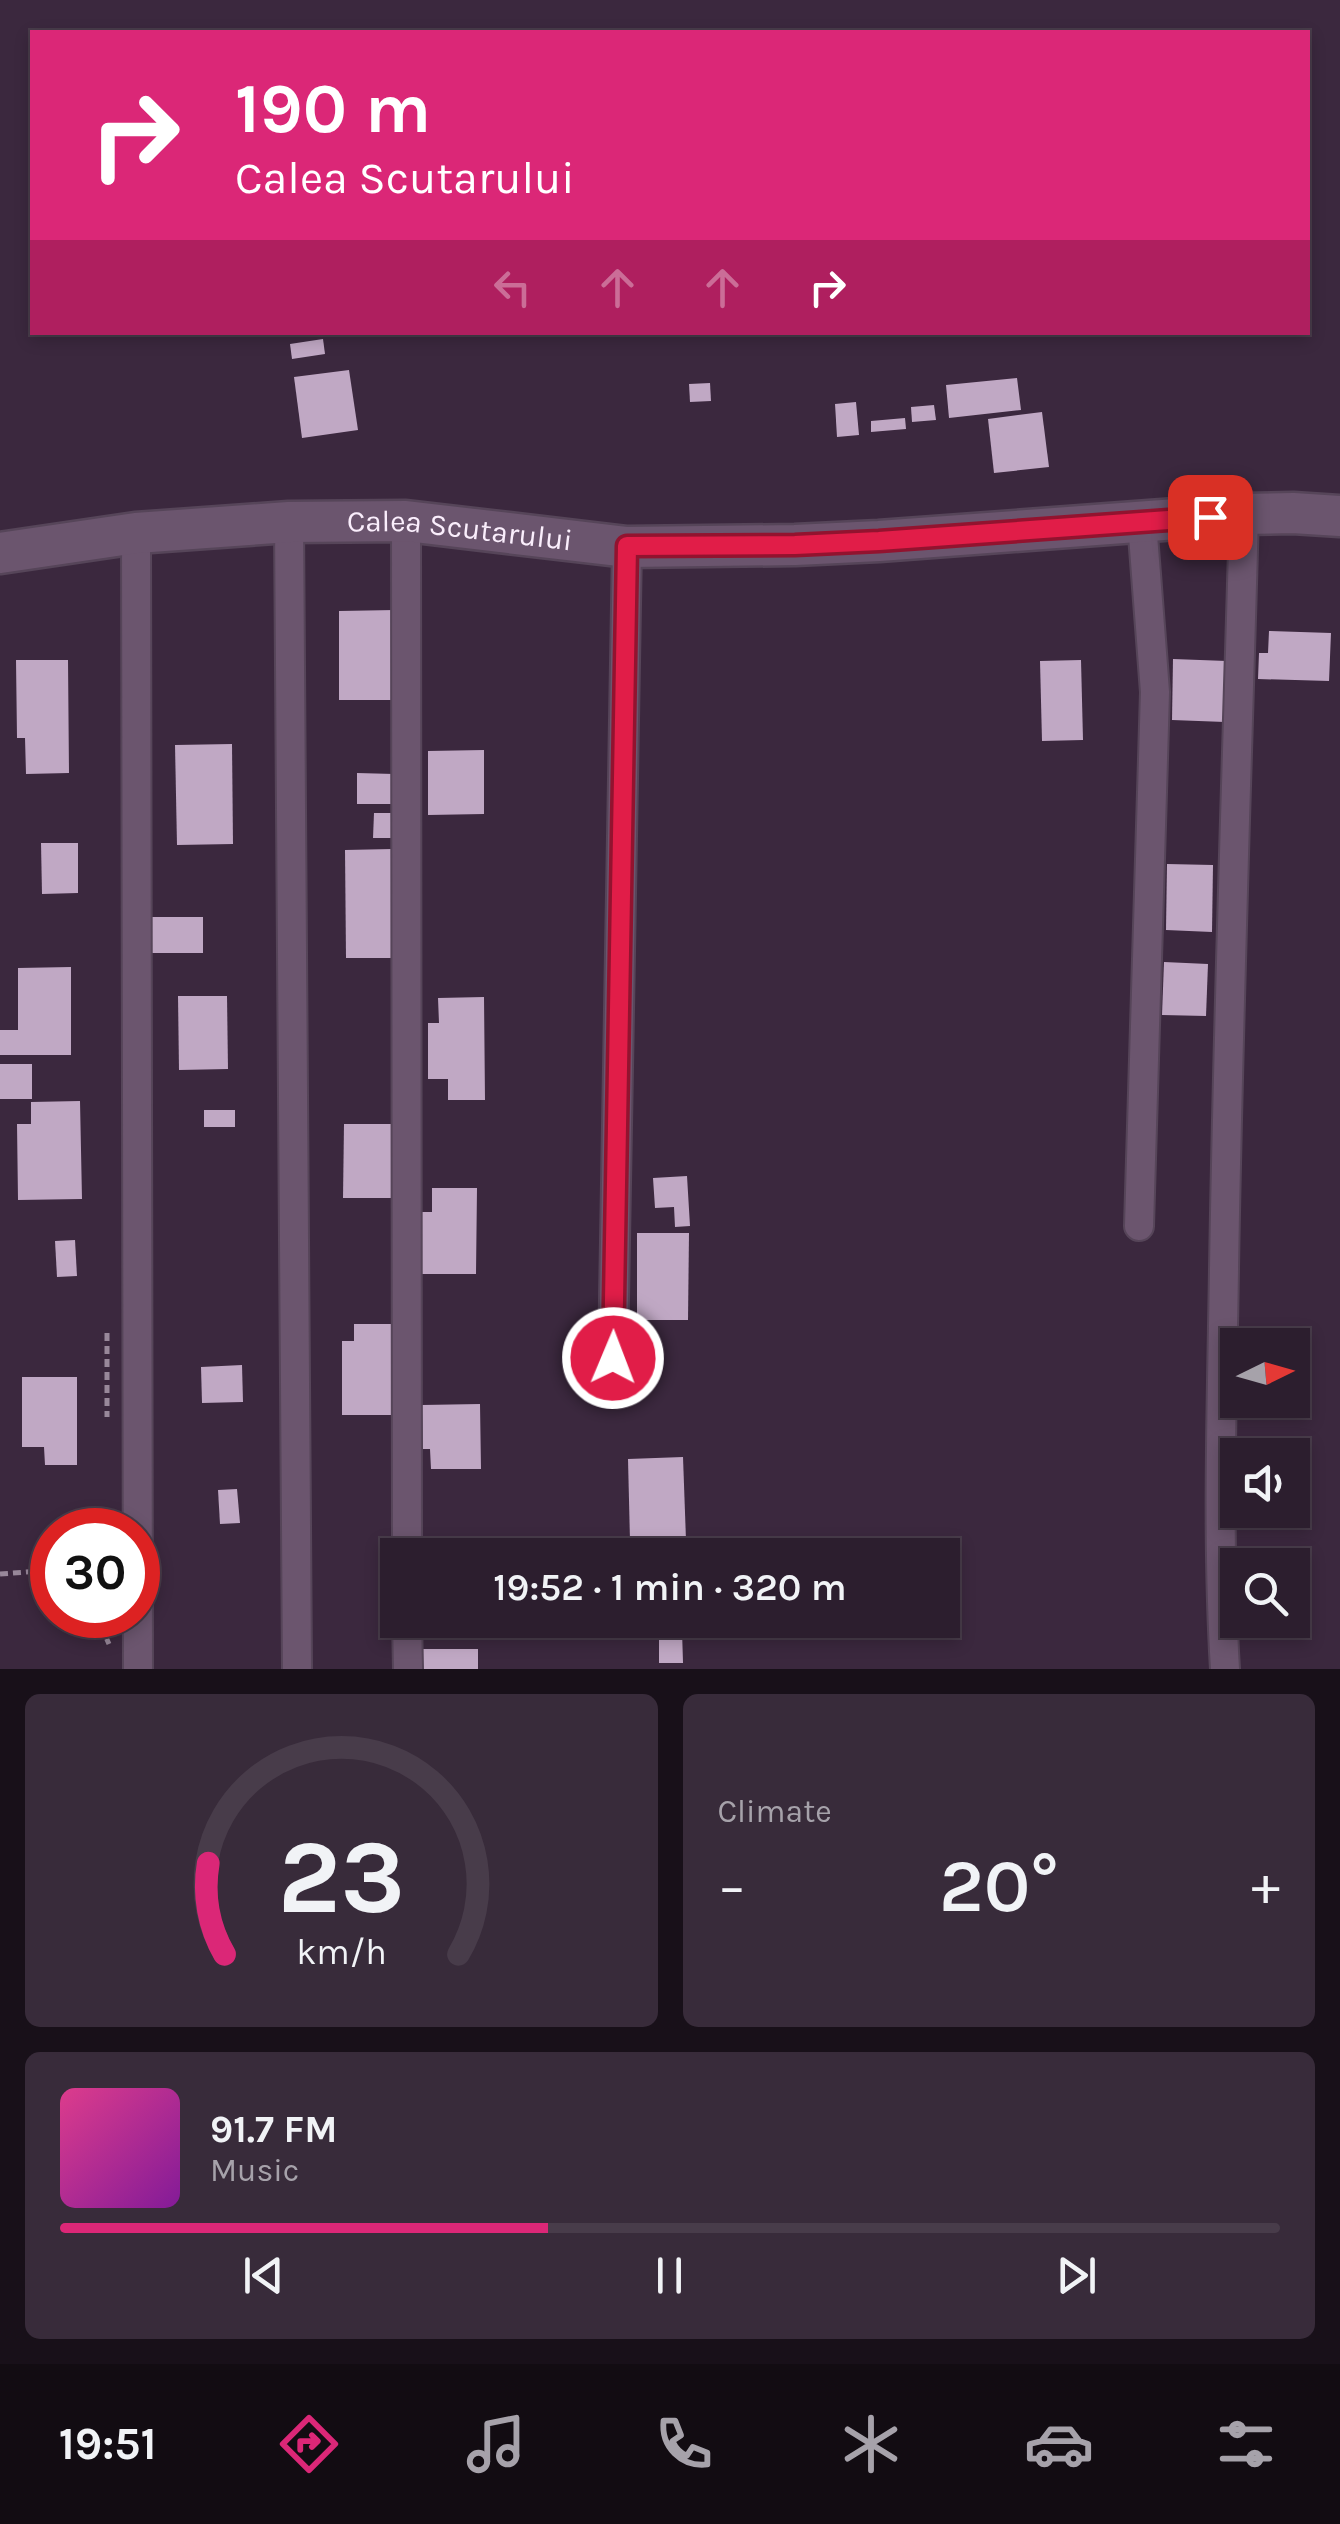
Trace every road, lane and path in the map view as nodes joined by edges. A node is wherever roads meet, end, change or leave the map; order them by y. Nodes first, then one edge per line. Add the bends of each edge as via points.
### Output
1 (1244, 514) junction
2 (1340, 516) edge
3 (406, 521) junction
4 (289, 522) junction
5 (1142, 522) junction
6 (136, 534) junction
7 (627, 546) junction
8 (0, 553) edge
9 (1139, 1226) dead end
10 (613, 1358) dead end
11 (407, 1538) edge
12 (30, 1572) edge
13 (0, 1574) edge
14 (106, 1638) edge
15 (408, 1638) edge
16 (109, 1645) dead end
17 (138, 1669) edge
18 (297, 1669) edge
19 (408, 1669) edge
20 (1225, 1669) edge

1 - 2 main road, Calea Scutarului
1 - 5 main road, Calea Scutarului
1 - 20 street via 1226,1122
3 - 4 main road, Calea Scutarului
3 - 7 main road, Calea Scutarului
3 - 11 street
4 - 6 main road, Calea Scutarului
4 - 18 street
5 - 7 main road, Calea Scutarului via 829,543
5 - 9 street via 1156,692
6 - 8 main road, Calea Scutarului
6 - 17 street
7 - 10 street
12 - 13 path
14 - 16 path
15 - 19 street

